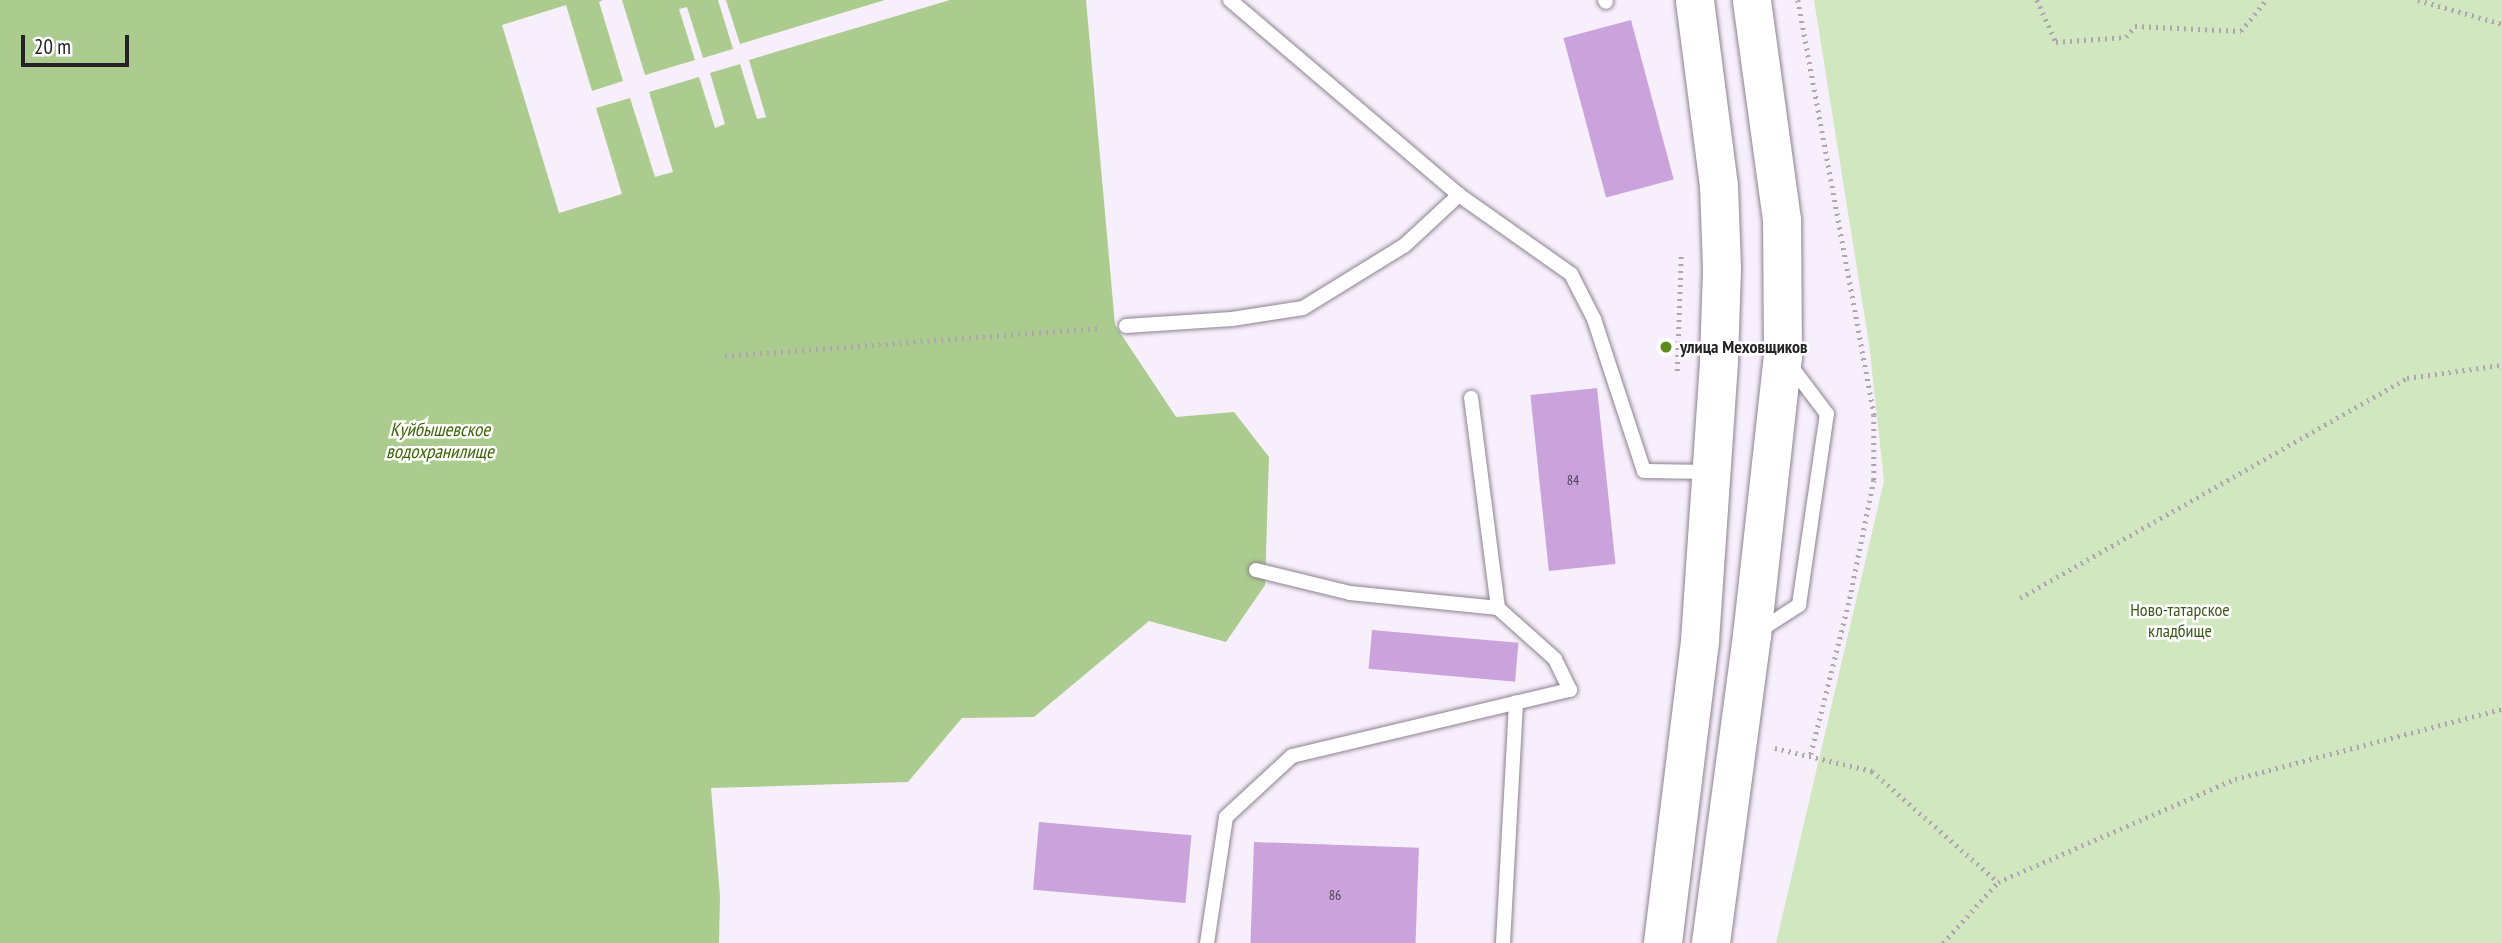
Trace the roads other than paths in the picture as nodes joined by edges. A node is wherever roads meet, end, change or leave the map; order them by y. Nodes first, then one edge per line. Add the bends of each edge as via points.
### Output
1 (1230, 0) edge
2 (1695, 0) edge
3 (1752, 0) edge
4 (1459, 195) junction
5 (1126, 326) road end
6 (1471, 398) dead end
7 (1710, 472) junction
8 (1256, 570) dead end
9 (1499, 608) junction
10 (1516, 702) junction
11 (1207, 943) edge
12 (1503, 943) edge
13 (1663, 943) edge
14 (1711, 943) edge

1 - 4 lane
2 - 7 main road via 1719,186 1723,268
3 - 14 main road via 1782,220 1783,357
4 - 5 lane via 1405,244 1303,308 1232,319
4 - 7 lane via 1571,274 1594,319 1644,471
6 - 9 lane
7 - 13 main road via 1700,641
8 - 9 lane via 1350,593
9 - 10 lane via 1555,659 1570,690
10 - 11 lane via 1292,756 1226,817
10 - 12 lane

